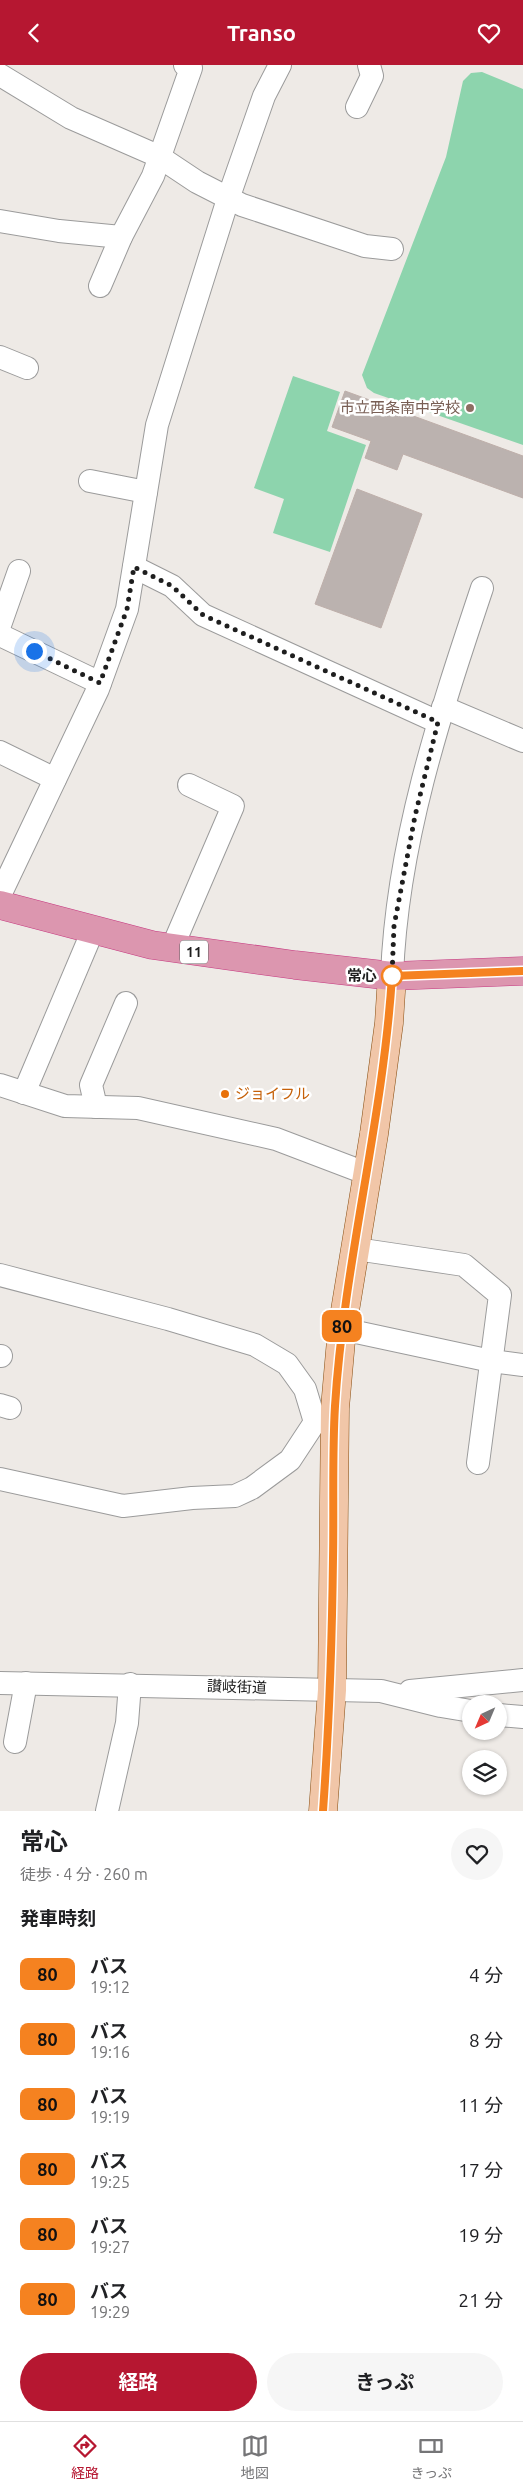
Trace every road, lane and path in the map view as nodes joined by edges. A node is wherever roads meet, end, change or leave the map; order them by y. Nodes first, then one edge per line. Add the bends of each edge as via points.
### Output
1 (185, 65) edge
2 (280, 65) edge
3 (369, 65) edge
4 (3, 79) edge
5 (357, 107) dead end
6 (158, 156) junction
7 (228, 199) junction
8 (0, 221) edge
9 (120, 237) junction
10 (392, 249) dead end
11 (100, 286) dead end
12 (0, 357) edge
13 (27, 368) dead end
14 (90, 481) dead end
15 (146, 492) junction
16 (134, 567) junction
17 (19, 571) dead end
18 (482, 588) dead end
19 (0, 625) edge
20 (0, 635) edge
21 (100, 683) junction
22 (440, 715) junction
23 (523, 741) edge
24 (0, 752) edge
25 (56, 779) junction
26 (189, 785) dead end
27 (0, 895) edge
28 (0, 905) edge
29 (93, 930) junction
30 (172, 948) junction
31 (523, 971) edge
32 (392, 976) junction
33 (126, 1003) dead end
34 (0, 1085) edge
35 (24, 1093) junction
36 (96, 1107) junction
37 (368, 1174) junction
38 (356, 1249) junction
39 (0, 1275) edge
40 (342, 1329) junction
41 (491, 1361) junction
42 (523, 1365) edge
43 (325, 1422) junction
44 (478, 1463) dead end
45 (0, 1479) edge
46 (523, 1680) edge
47 (0, 1683) edge
48 (26, 1683) junction
49 (130, 1684) junction
50 (332, 1690) junction
51 (381, 1691) junction
52 (462, 1710) edge
53 (508, 1716) edge
54 (523, 1717) edge
55 (15, 1742) dead end
56 (108, 1811) edge
57 (323, 1811) edge

1 - 6 street via 191,68
2 - 7 street via 264,95
3 - 5 street via 372,76
4 - 6 street via 71,118
6 - 7 street
6 - 9 street via 152,176
7 - 10 street via 365,247
7 - 15 street via 157,425
8 - 9 street
9 - 11 street
12 - 13 street
14 - 15 street
15 - 16 street
16 - 21 street via 127,609
16 - 22 street via 172,586 203,615
17 - 19 street
18 - 22 street
20 - 21 street
21 - 25 street
22 - 23 street
22 - 32 street via 415,816 394,926
24 - 25 street
25 - 27 street
26 - 30 street via 233,807
28 - 29 highway, 11
29 - 30 highway, 11
29 - 35 street
30 - 32 highway, 11
31 - 32 highway, 11
32 - 37 main road via 389,1023
33 - 36 street via 90,1085
34 - 35 street
35 - 36 street via 65,1105
36 - 37 street via 138,1109 276,1139
37 - 38 main road
38 - 40 main road
38 - 41 street via 464,1265 500,1295
39 - 43 street via 255,1345 287,1364
40 - 41 street
40 - 43 main road
41 - 42 street
41 - 44 street
43 - 45 street via 290,1460 235,1496 123,1506
43 - 50 main road
46 - 51 street via 427,1691
47 - 48 street, 讃岐街道
48 - 49 street, 讃岐街道
48 - 55 street
49 - 50 street, 讃岐街道
49 - 56 street via 126,1723
50 - 51 street, 讃岐街道
50 - 57 main road
51 - 52 street, 讃岐街道
53 - 54 street

